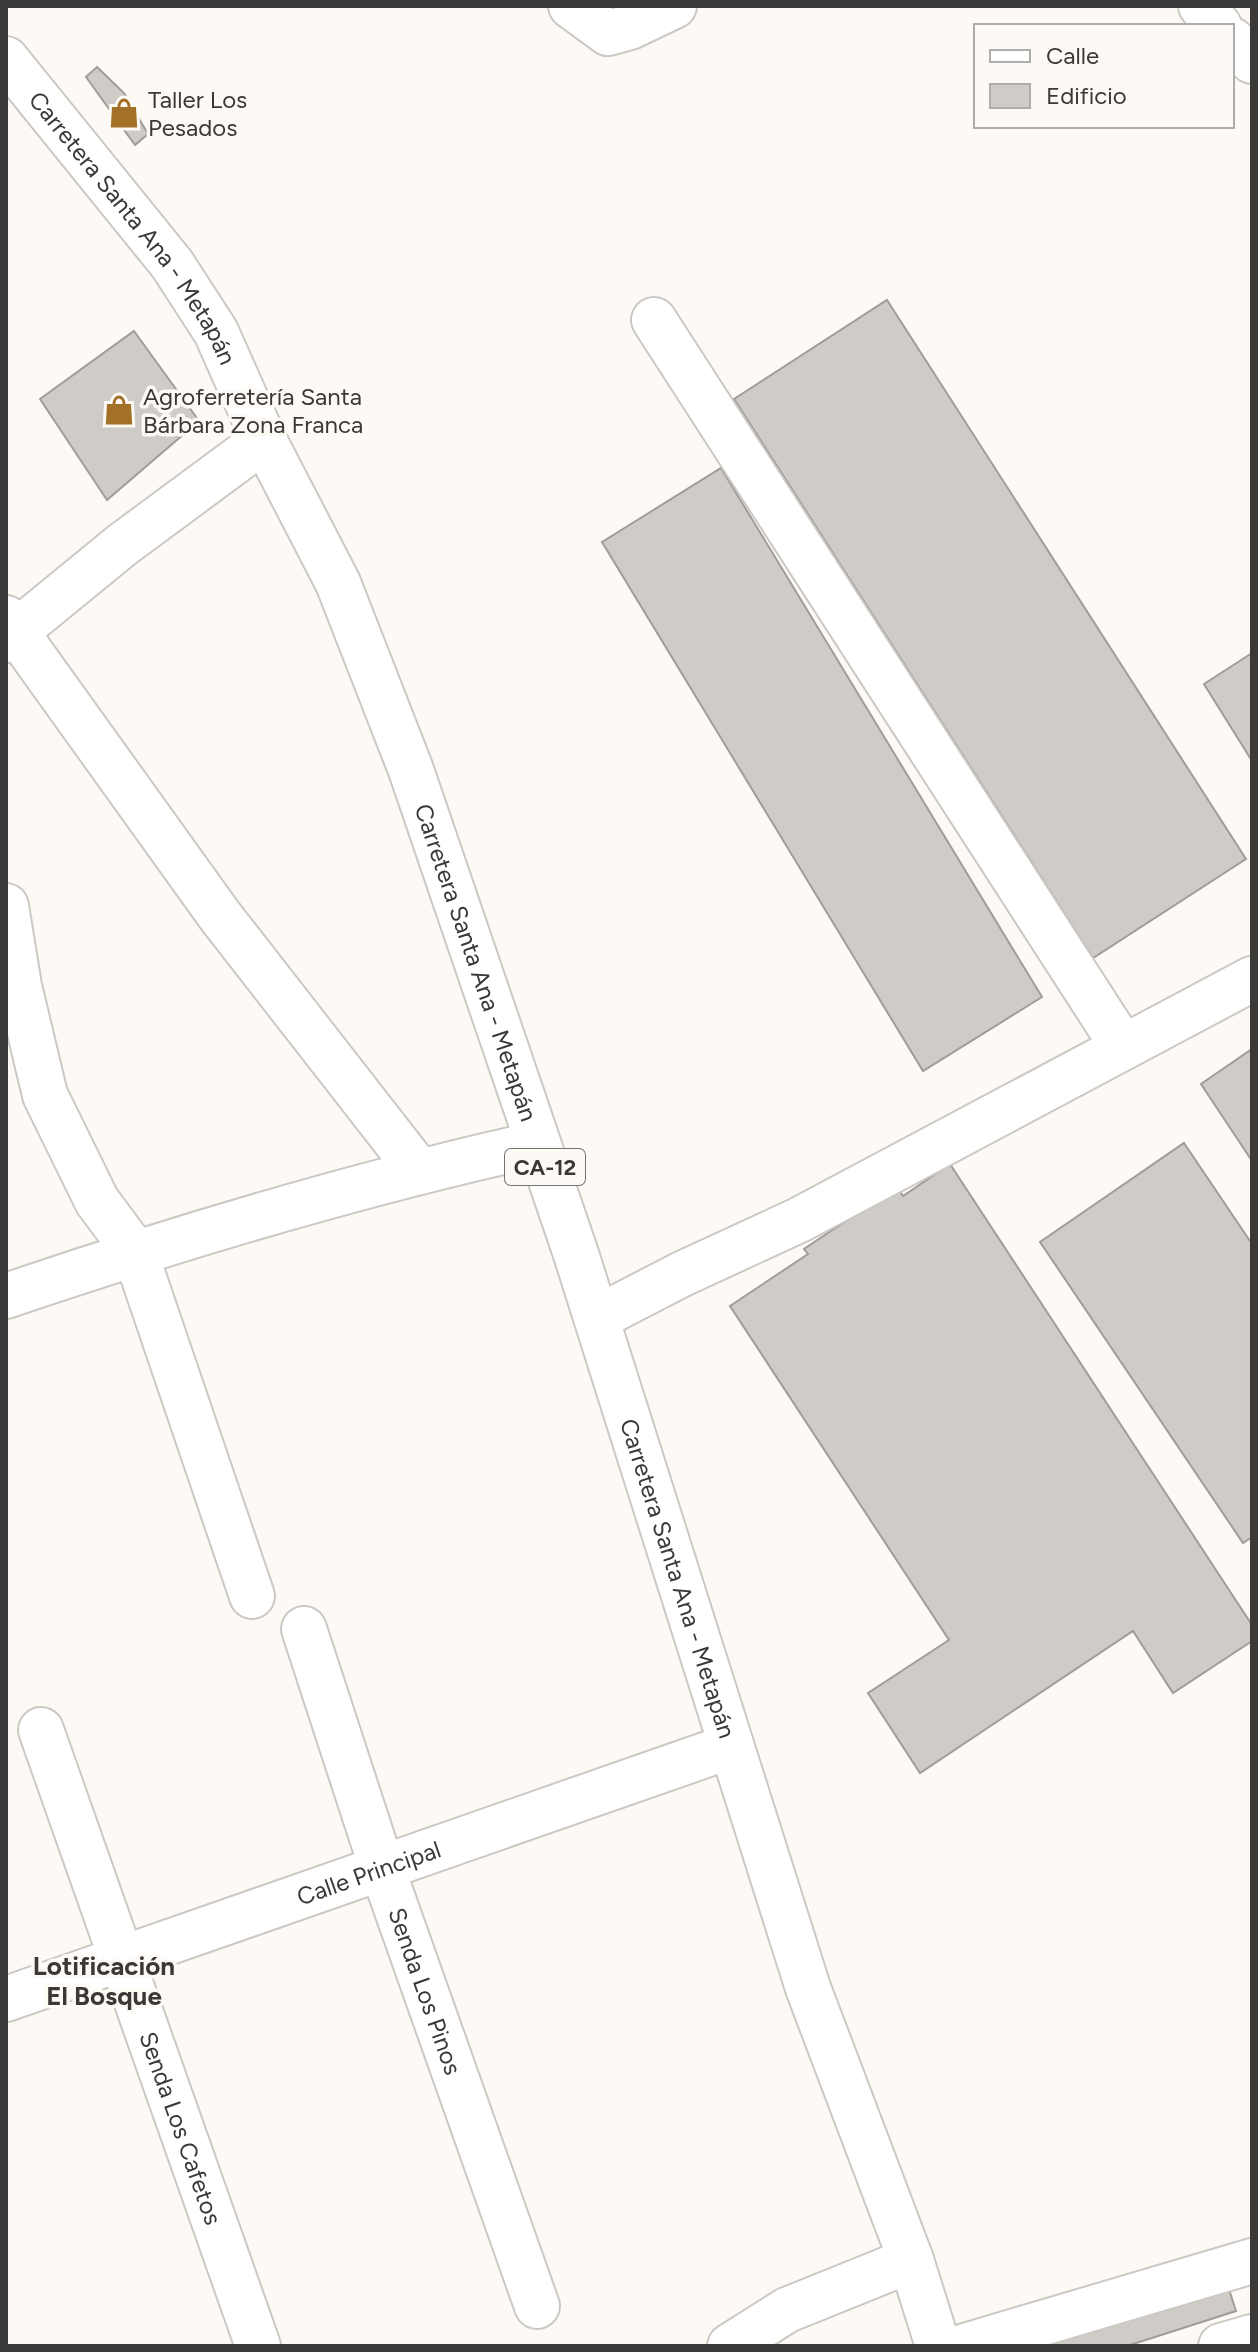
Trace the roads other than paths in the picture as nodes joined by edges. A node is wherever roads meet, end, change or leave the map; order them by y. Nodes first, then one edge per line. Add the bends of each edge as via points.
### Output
1 (571, 6) edge
2 (674, 6) edge
3 (1201, 6) edge
4 (636, 17) edge
5 (1217, 24) edge
6 (1234, 42) edge
7 (6, 59) edge
8 (1252, 61) edge
9 (654, 320) dead end
10 (264, 440) junction
11 (9, 630) edge
12 (6, 906) edge
13 (1252, 979) edge
14 (1123, 1047) junction
15 (537, 1144) junction
16 (418, 1170) junction
17 (135, 1252) junction
18 (6, 1296) edge
19 (597, 1318) junction
20 (252, 1596) dead end
21 (304, 1629) dead end
22 (41, 1730) dead end
23 (731, 1746) junction
24 (382, 1868) junction
25 (121, 1959) junction
26 (6, 1999) edge
27 (911, 2260) junction
28 (1252, 2261) edge
29 (537, 2306) dead end
30 (1252, 2337) edge
31 (258, 2346) edge
32 (730, 2346) edge
33 (938, 2346) edge
34 (965, 2346) edge
35 (1221, 2346) edge

1 - 4 street via 608,33
2 - 4 street
3 - 5 street
6 - 8 street
7 - 10 street, Carretera Santa Ana - Metapán / CA-12 via 172,264 216,332
9 - 14 street
10 - 11 street
10 - 15 street, Carretera Santa Ana - Metapán / CA-12 via 338,583 411,770
11 - 16 street via 220,916
12 - 17 street via 45,1095 97,1201
13 - 14 street
14 - 19 street via 799,1220
15 - 16 street
15 - 19 street, Carretera Santa Ana - Metapán / CA-12
16 - 17 street
17 - 18 street
17 - 20 street
19 - 23 street, Carretera Santa Ana - Metapán / CA-12
21 - 24 street, Senda Los Pinos
22 - 25 street, Senda Los Cafetos
23 - 24 street, Calle Principal
23 - 27 street, Carretera Santa Ana - Metapán / CA-12 via 808,1988
24 - 25 street, Calle Principal
24 - 29 street, Senda Los Pinos
25 - 26 street, Calle Principal
25 - 31 street, Senda Los Cafetos
27 - 32 street via 787,2310
27 - 33 street, Carretera Santa Ana - Metapán / CA-12
28 - 34 street
30 - 35 street

